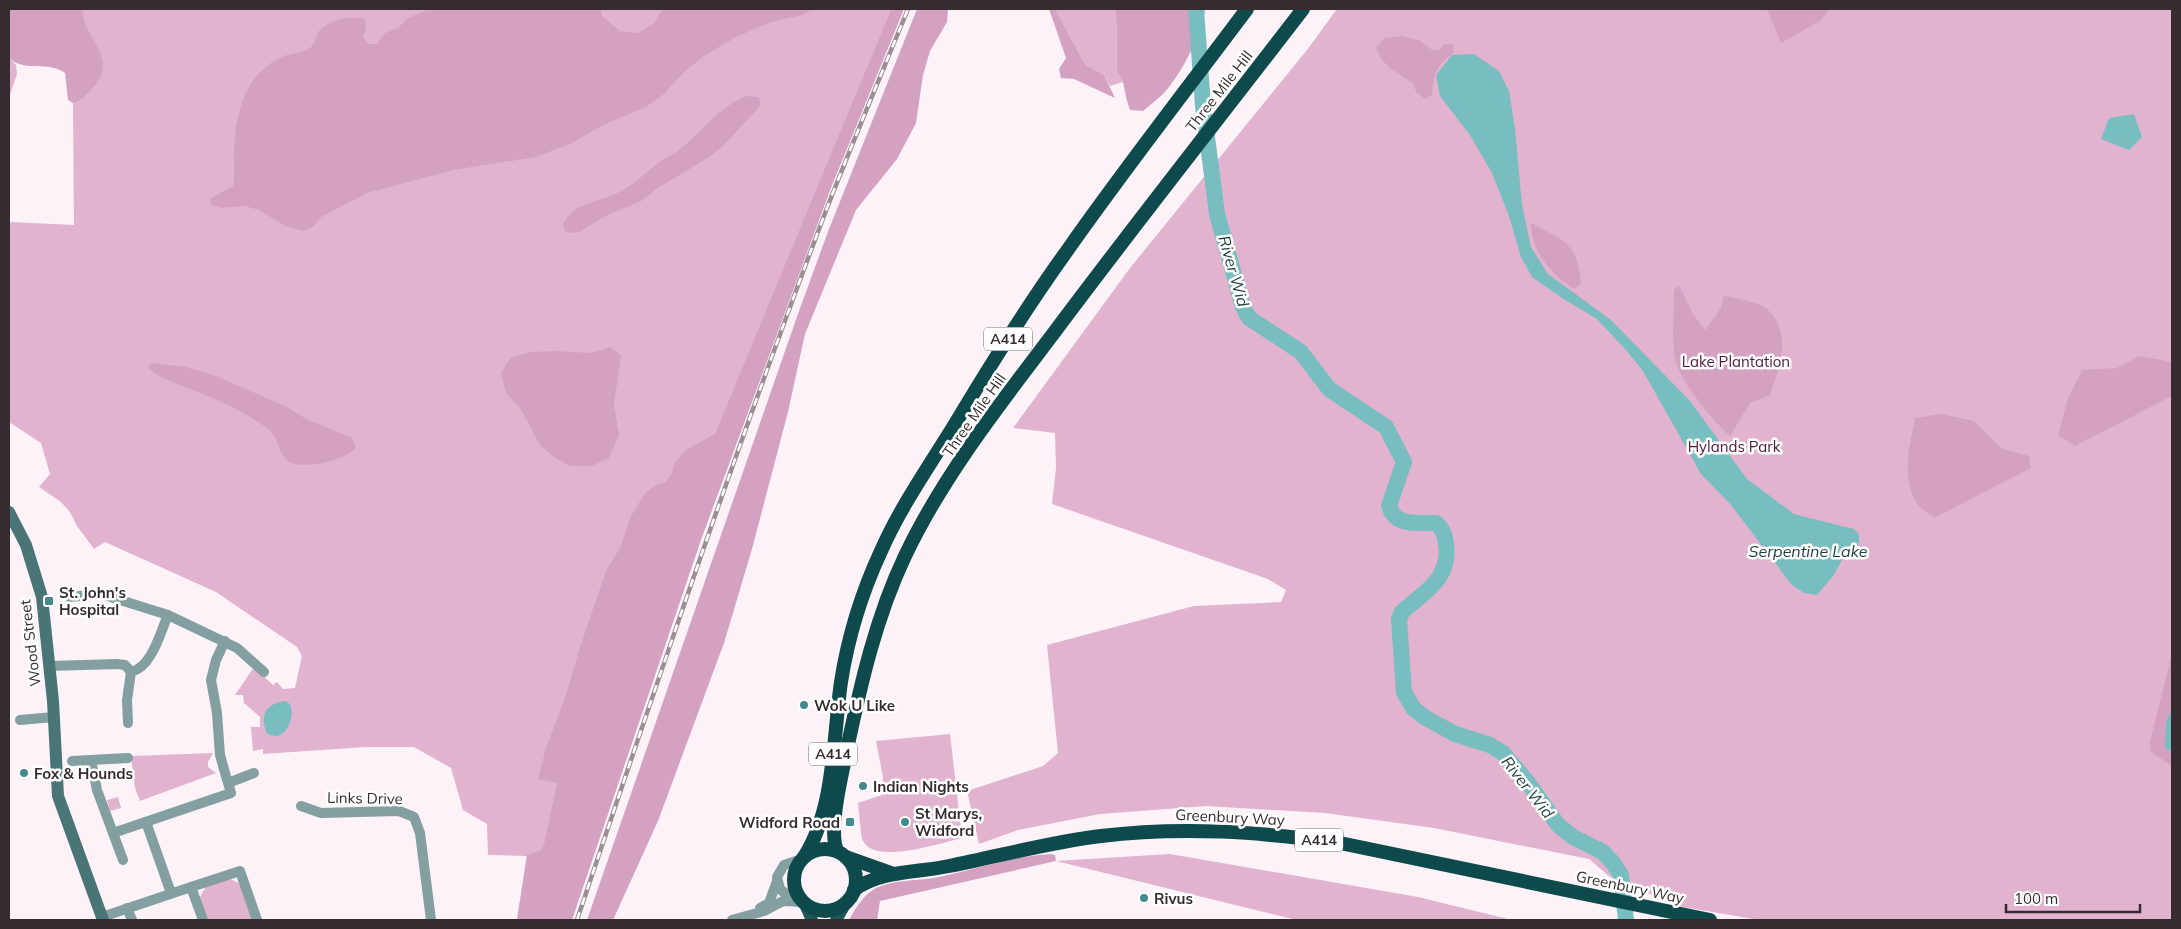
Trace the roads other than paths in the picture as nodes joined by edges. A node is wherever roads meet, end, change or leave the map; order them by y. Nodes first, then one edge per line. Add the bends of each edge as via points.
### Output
1 (1247, 9) edge
2 (1303, 9) edge
3 (9, 512) edge
4 (69, 597) dead end
5 (168, 615) junction
6 (225, 641) junction
7 (50, 666) junction
8 (131, 672) junction
9 (264, 672) dead end
10 (54, 717) junction
11 (20, 720) dead end
12 (128, 723) dead end
13 (128, 758) dead end
14 (91, 760) junction
15 (72, 761) dead end
16 (254, 773) dead end
17 (227, 780) dead end
18 (301, 806) dead end
19 (146, 822) junction
20 (113, 833) junction
21 (841, 854) junction
22 (803, 858) junction
23 (123, 860) dead end
24 (894, 874) junction
25 (776, 881) junction
26 (191, 887) junction
27 (171, 893) junction
28 (851, 895) junction
29 (802, 902) junction
30 (127, 908) junction
31 (746, 915) junction
32 (103, 918) edge
33 (132, 920) edge
34 (203, 920) edge
35 (257, 920) edge
36 (431, 920) edge
37 (732, 920) edge
38 (812, 920) edge
39 (836, 920) edge
40 (1710, 920) edge

1 - 22 highway, Three Mile Hill / A414 via 1027,309 922,476 881,550 862,596 852,632 841,684 825,803 811,845
2 - 21 highway, Three Mile Hill / A414 via 990,419 912,543 886,601 859,695 834,824 833,838
3 - 7 main road, Wood Street via 36,572
4 - 5 street via 101,594
5 - 6 street
5 - 8 street via 146,663
6 - 9 street
6 - 17 street via 212,669 211,680 220,755
7 - 8 street via 116,664
7 - 10 main road, Wood Street
8 - 12 street
10 - 11 street
10 - 32 main road, Wood Street via 60,805
13 - 14 street
14 - 15 street
14 - 20 street via 97,790
16 - 19 street via 228,783 232,793
18 - 36 street, Links Drive via 321,813 399,812 414,817 420,833
19 - 20 street
19 - 27 street
20 - 23 street
21 - 22 highway, A414 via 822,849
21 - 24 highway, Greenbury Way / A414
21 - 28 highway, A414 via 855,872
22 - 25 street via 784,865
22 - 29 highway, A414 via 795,870 794,882
24 - 28 highway, Greenbury Way / A414 via 868,881
24 - 40 highway, Greenbury Way / A414 via 1100,836 1223,830 1340,843
25 - 29 street via 784,894
25 - 31 street via 769,903
26 - 27 street
26 - 34 street
26 - 35 street via 240,871
27 - 30 street
28 - 29 highway, A414 via 836,908 828,910 815,909
28 - 39 main road
29 - 31 street via 783,902
29 - 38 main road
30 - 32 street
30 - 33 street
31 - 37 street

